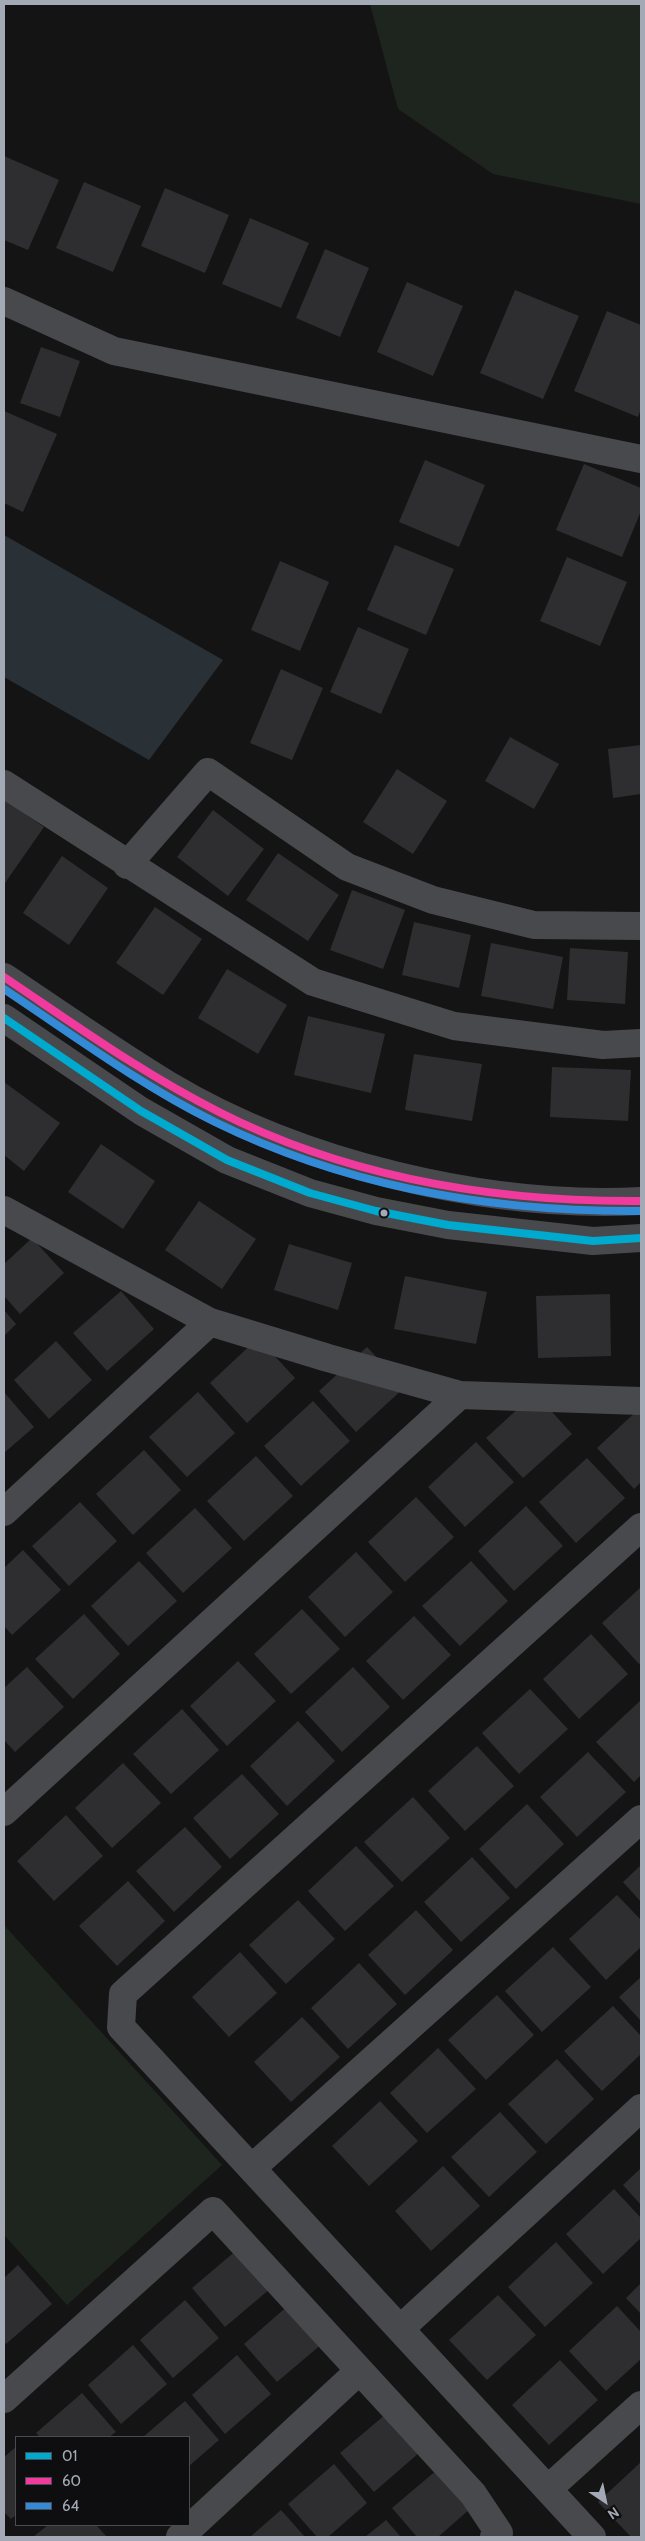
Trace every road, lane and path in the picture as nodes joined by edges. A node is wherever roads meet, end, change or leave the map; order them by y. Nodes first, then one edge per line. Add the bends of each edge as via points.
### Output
1 (4, 302) edge
2 (641, 459) edge
3 (4, 784) edge
4 (127, 865) junction
5 (641, 926) edge
6 (4, 977) edge
7 (4, 1018) edge
8 (641, 1043) edge
9 (641, 1201) edge
10 (4, 1210) edge
11 (641, 1238) edge
12 (210, 1322) junction
13 (460, 1396) junction
14 (641, 1401) edge
15 (4, 1512) edge
16 (641, 1527) edge
17 (4, 1812) edge
18 (641, 1819) edge
19 (641, 2108) edge
20 (252, 2168) junction
21 (400, 2329) junction
22 (359, 2371) junction
23 (4, 2399) edge
24 (641, 2405) edge
25 (548, 2489) junction
26 (180, 2537) edge
27 (494, 2537) edge
28 (592, 2537) edge

1 - 2 street via 114,351
3 - 4 street
4 - 5 street via 208,772 347,867 433,900 534,925
4 - 8 street via 313,982 454,1026 603,1045
6 - 9 street via 168,1085 248,1126 325,1155 393,1176 501,1194 600,1203
7 - 11 street via 141,1111 227,1160 310,1193 376,1211 448,1225 593,1241
10 - 12 street
12 - 13 street
12 - 15 street
13 - 14 street
13 - 17 street
16 - 20 street via 123,1994 121,2027
18 - 20 street
19 - 21 street
20 - 21 street
21 - 25 street
22 - 23 street via 213,2211
22 - 26 street
22 - 27 street via 473,2494 499,2533
24 - 25 street
25 - 28 street

